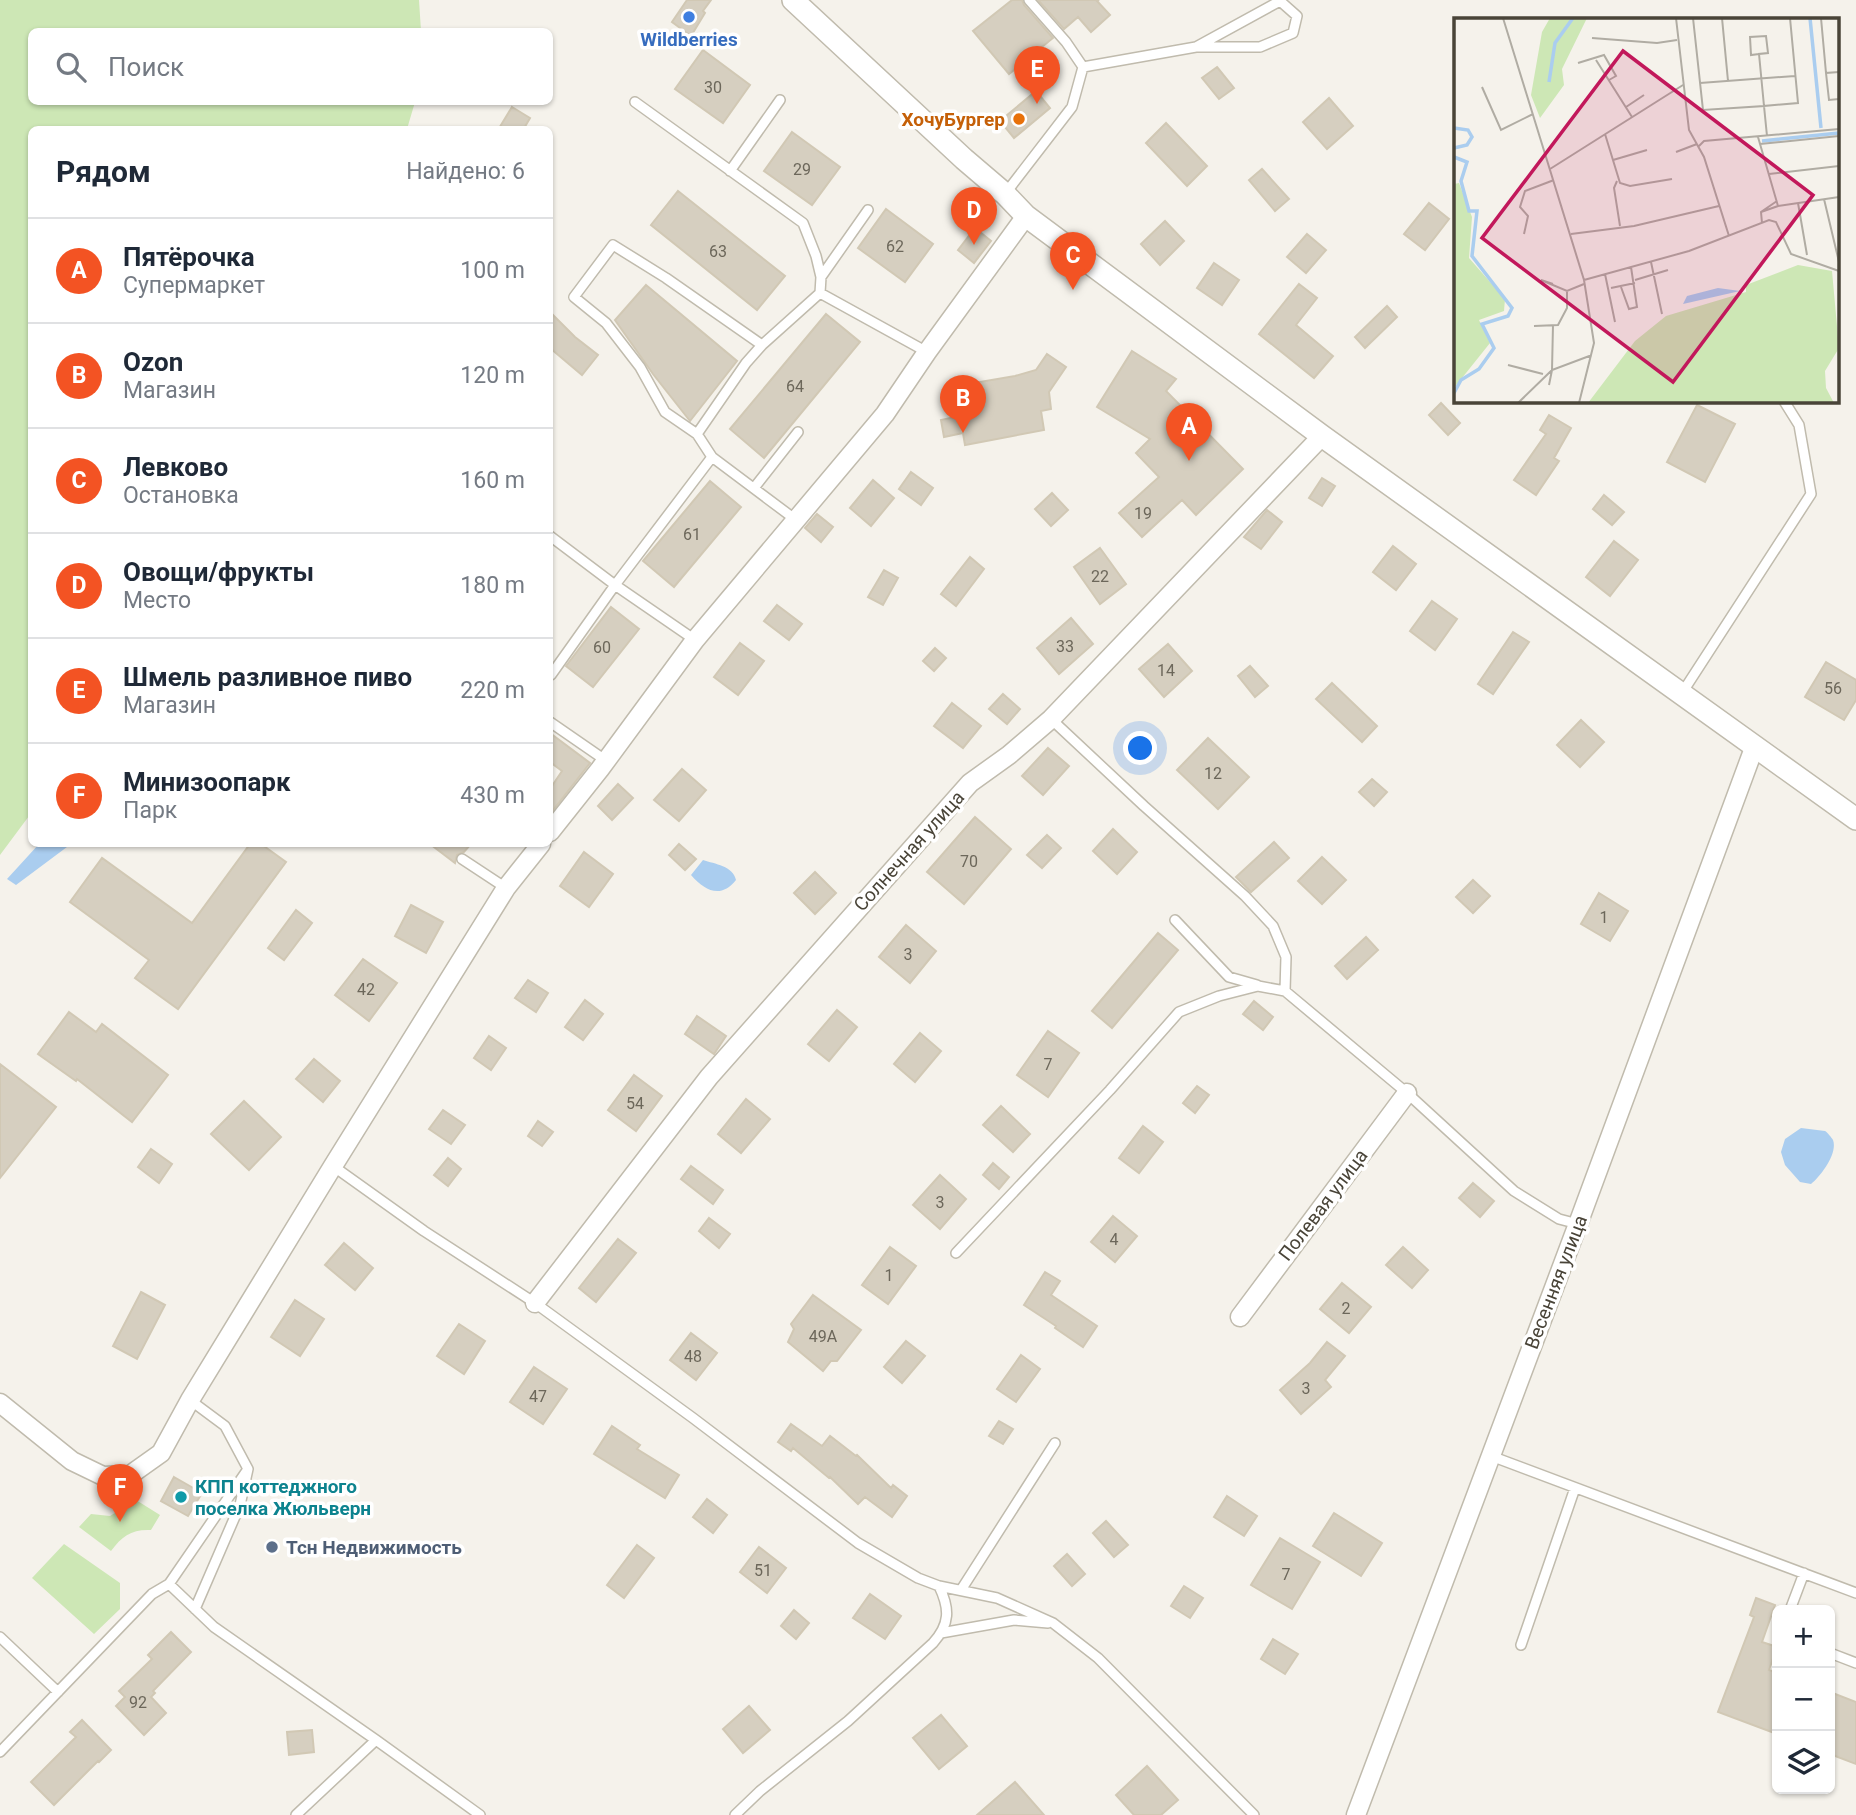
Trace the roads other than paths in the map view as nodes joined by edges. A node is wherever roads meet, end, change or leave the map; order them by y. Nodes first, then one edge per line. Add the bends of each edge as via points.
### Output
1 (793, 0) edge
2 (1029, 0) edge
3 (1196, 47) junction
4 (1083, 67) junction
5 (780, 100) dead end
6 (635, 102) dead end
7 (730, 171) junction
8 (1005, 194) junction
9 (868, 210) dead end
10 (1026, 216) junction
11 (821, 276) junction
12 (820, 293) junction
13 (762, 345) junction
14 (928, 352) junction
15 (1785, 402) edge
16 (798, 432) dead end
17 (697, 434) junction
18 (1322, 436) junction
19 (712, 457) junction
20 (754, 488) junction
21 (796, 520) junction
22 (553, 538) edge
23 (615, 585) junction
24 (695, 640) junction
25 (553, 672) edge
26 (1681, 694) junction
27 (1051, 719) junction
28 (553, 724) edge
29 (1754, 748) junction
30 (606, 760) junction
31 (1856, 820) edge
32 (553, 828) edge
33 (539, 847) edge
34 (462, 859) dead end
35 (506, 888) junction
36 (1175, 920) dead end
37 (1258, 986) junction
38 (1285, 992) junction
39 (1407, 1093) junction
40 (332, 1166) junction
41 (1578, 1224) junction
42 (956, 1253) dead end
43 (535, 1303) junction
44 (1240, 1317) dead end
45 (190, 1399) junction
46 (0, 1403) edge
47 (1055, 1443) dead end
48 (1491, 1456) junction
49 (248, 1469) junction
50 (1575, 1488) junction
51 (1804, 1573) junction
52 (169, 1584) junction
53 (939, 1586) junction
54 (961, 1590) junction
55 (1856, 1593) edge
56 (1792, 1605) edge
57 (195, 1609) junction
58 (1053, 1623) junction
59 (941, 1633) junction
60 (0, 1637) edge
61 (1521, 1645) dead end
62 (1835, 1655) edge
63 (1856, 1663) edge
64 (58, 1692) junction
65 (376, 1740) junction
66 (0, 1752) edge
67 (296, 1815) edge
68 (480, 1815) edge
69 (735, 1815) edge
70 (1254, 1815) edge
71 (1356, 1815) edge

1 - 8 street
2 - 4 lane
3 - 3 lane via 1259,47 1293,33 1297,16 1280,1
3 - 4 lane
4 - 8 lane via 1072,107
5 - 7 lane
6 - 7 lane
7 - 11 lane via 803,223
8 - 10 street
9 - 11 lane
10 - 14 street
10 - 18 street
11 - 12 lane
12 - 13 lane
12 - 14 lane
13 - 17 lane
13 - 17 lane via 613,245 574,297 606,323 640,367 665,412
14 - 21 street via 885,414
15 - 26 lane via 1799,425 1811,494
16 - 20 lane
17 - 19 lane
18 - 26 street
18 - 27 street, Солнечная улица
19 - 20 lane
19 - 23 lane
20 - 21 lane
21 - 24 street
22 - 23 lane
23 - 24 lane
23 - 25 lane
24 - 30 street
26 - 29 street
27 - 38 lane via 1273,926 1286,957
27 - 43 street, Солнечная улица via 970,783 709,1077
28 - 30 lane
29 - 31 street
29 - 41 street, Весенняя улица
30 - 32 street
33 - 35 street
34 - 35 lane
35 - 40 street
36 - 37 lane via 1228,977
37 - 38 lane
37 - 42 lane via 1179,1012
38 - 39 lane
39 - 41 lane via 1514,1191 1559,1219
39 - 44 street, Полевая улица
40 - 43 lane
40 - 45 street
41 - 48 street, Весенняя улица
43 - 53 lane via 858,1543
45 - 46 street via 161,1453 130,1475 103,1476 72,1461
45 - 49 lane via 225,1426
47 - 54 lane
48 - 50 lane
48 - 71 street, Весенняя улица
49 - 52 lane
49 - 57 lane via 240,1505
50 - 51 lane
50 - 61 lane
51 - 55 lane
51 - 56 lane
52 - 57 lane
52 - 64 lane via 152,1594
53 - 54 lane
53 - 59 lane via 947,1619
54 - 58 lane via 997,1598
57 - 65 lane
58 - 59 lane via 1014,1620
58 - 70 lane via 1098,1658
59 - 69 lane via 848,1721
60 - 64 lane
62 - 63 lane
64 - 66 lane
65 - 67 lane
65 - 68 lane

